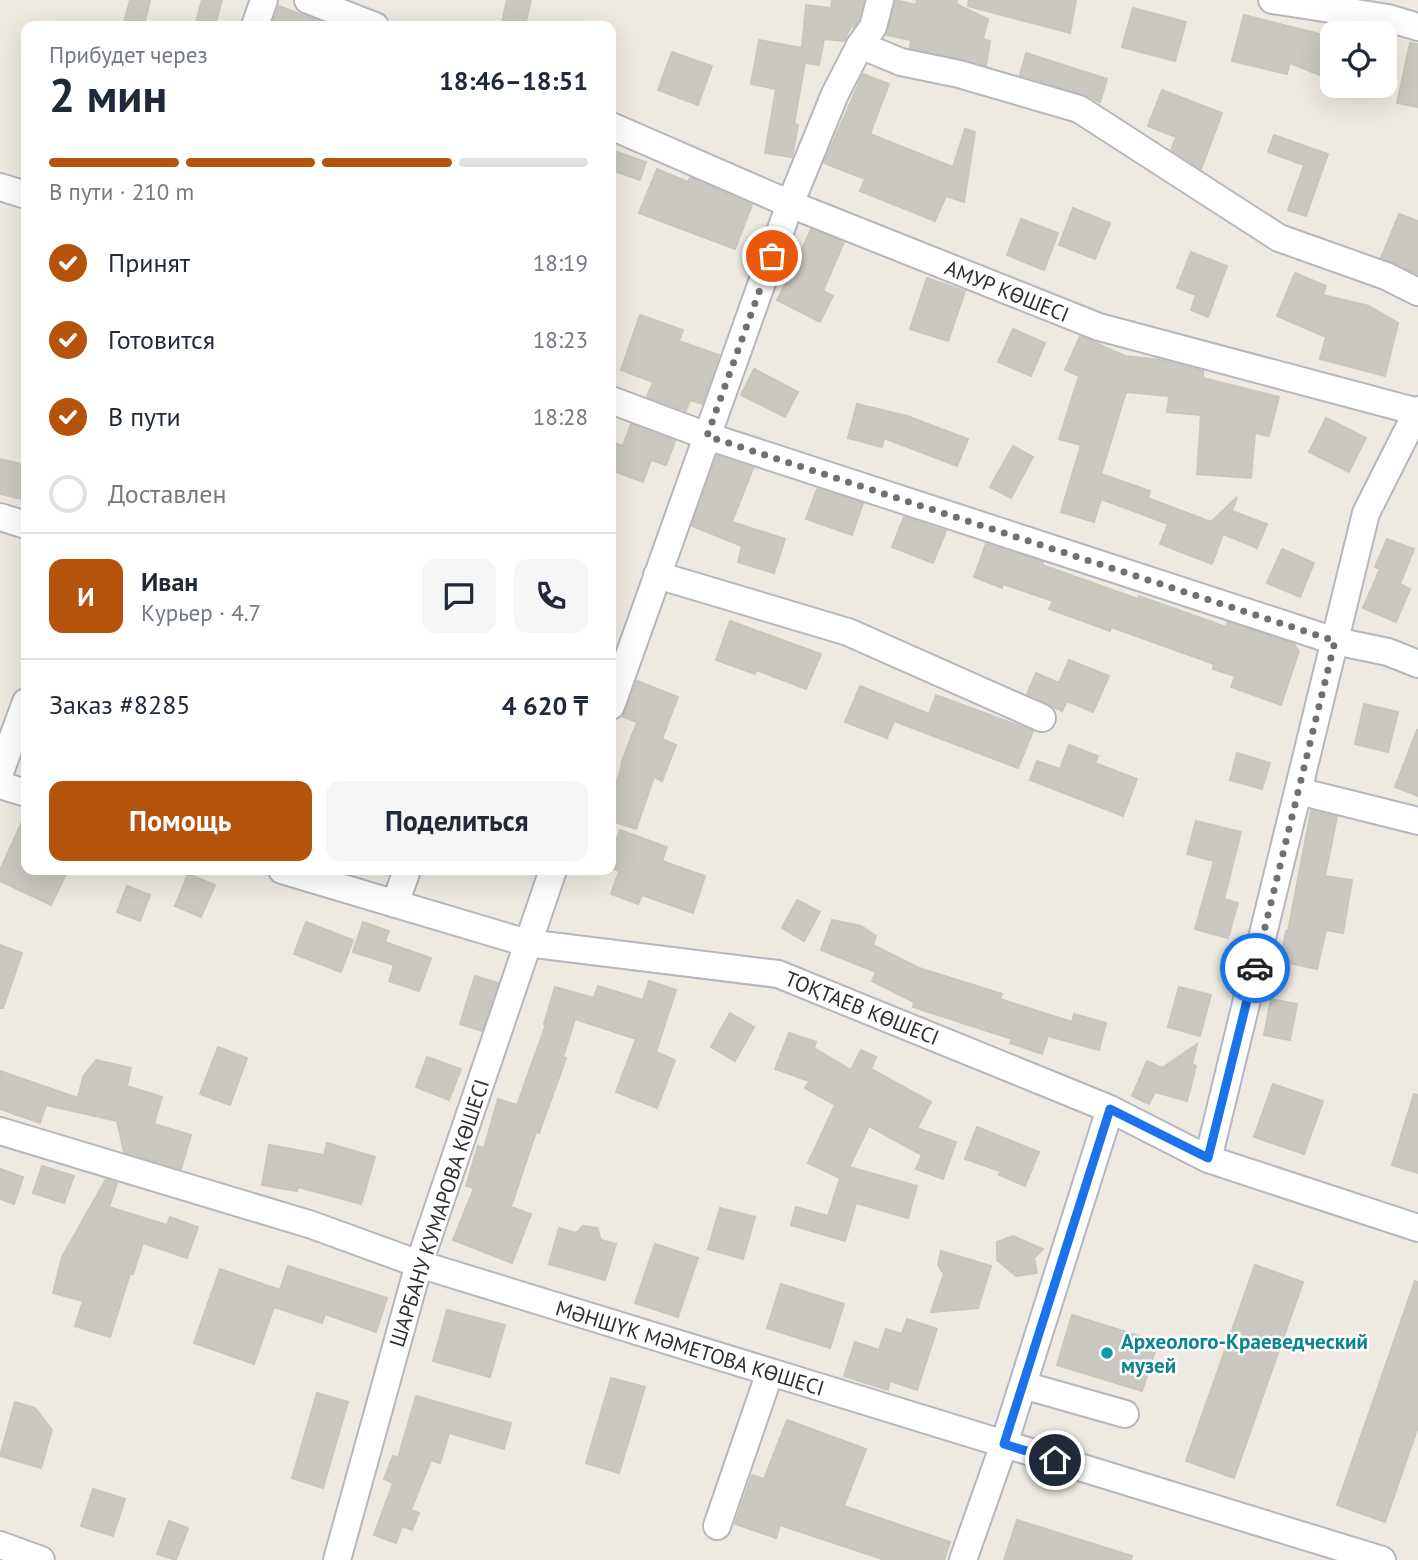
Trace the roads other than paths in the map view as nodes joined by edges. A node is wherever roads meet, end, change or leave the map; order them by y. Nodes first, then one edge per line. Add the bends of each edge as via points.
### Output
1 (264, 0) edge
2 (308, 0) edge
3 (880, 0) edge
4 (1272, 0) edge
5 (258, 21) edge
6 (362, 21) edge
7 (1418, 27) edge
8 (860, 44) junction
9 (616, 128) edge
10 (0, 187) edge
11 (21, 193) edge
12 (790, 204) junction
13 (1418, 292) edge
14 (616, 402) edge
15 (1418, 411) edge
16 (707, 436) junction
17 (0, 517) edge
18 (21, 523) edge
19 (657, 575) junction
20 (1335, 641) junction
21 (1418, 664) edge
22 (616, 692) edge
23 (21, 715) edge
24 (1042, 718) dead end
25 (0, 772) edge
26 (0, 785) edge
27 (21, 791) edge
28 (1298, 791) junction
29 (1418, 821) edge
30 (299, 875) edge
31 (405, 875) edge
32 (551, 875) edge
33 (395, 904) junction
34 (527, 943) junction
35 (1110, 1109) junction
36 (0, 1131) edge
37 (1208, 1158) junction
38 (1418, 1228) edge
39 (418, 1264) junction
40 (770, 1372) junction
41 (1023, 1385) junction
42 (1125, 1414) dead end
43 (1004, 1444) junction
44 (717, 1526) dead end
45 (0, 1545) edge
46 (41, 1560) edge
47 (337, 1560) edge
48 (963, 1560) edge
49 (1382, 1560) edge

1 - 5 street
2 - 6 street
3 - 8 street via 873,27
4 - 7 street
8 - 12 street
8 - 13 street via 901,62 1079,109 1279,238 1385,275
9 - 12 street, АМУР КӨШЕСІ
10 - 11 street
12 - 15 street, АМУР КӨШЕСІ via 1099,327
12 - 16 street
14 - 16 street
15 - 20 street via 1366,513
16 - 19 street
16 - 20 street
17 - 18 street
19 - 22 street
19 - 24 street via 848,632
20 - 21 street via 1388,652
20 - 28 street
23 - 25 street
26 - 27 street
28 - 29 street
28 - 37 street
30 - 33 street, ТОҚТАЕВ КӨШЕСІ
31 - 33 street
32 - 34 street, ШАРБАНУ КУМАРОВА КӨШЕСІ
33 - 34 street, ТОҚТАЕВ КӨШЕСІ
34 - 35 street, ТОҚТАЕВ КӨШЕСІ via 778,974
34 - 39 street, ШАРБАНУ КУМАРОВА КӨШЕСІ
35 - 37 street, ТОҚТАЕВ КӨШЕСІ
35 - 41 street
36 - 39 street, МӘНШҮК МӘМЕТОВА КӨШЕСІ via 312,1225
37 - 38 street, ТОҚТАЕВ КӨШЕСІ
39 - 40 street, МӘНШҮК МӘМЕТОВА КӨШЕСІ
39 - 47 street, ШАРБАНУ КУМАРОВА КӨШЕСІ
40 - 43 street, МӘНШҮК МӘМЕТОВА КӨШЕСІ
40 - 44 street
41 - 42 street
41 - 43 street
43 - 48 street
43 - 49 street, МӘНШҮК МӘМЕТОВА КӨШЕСІ
45 - 46 street

